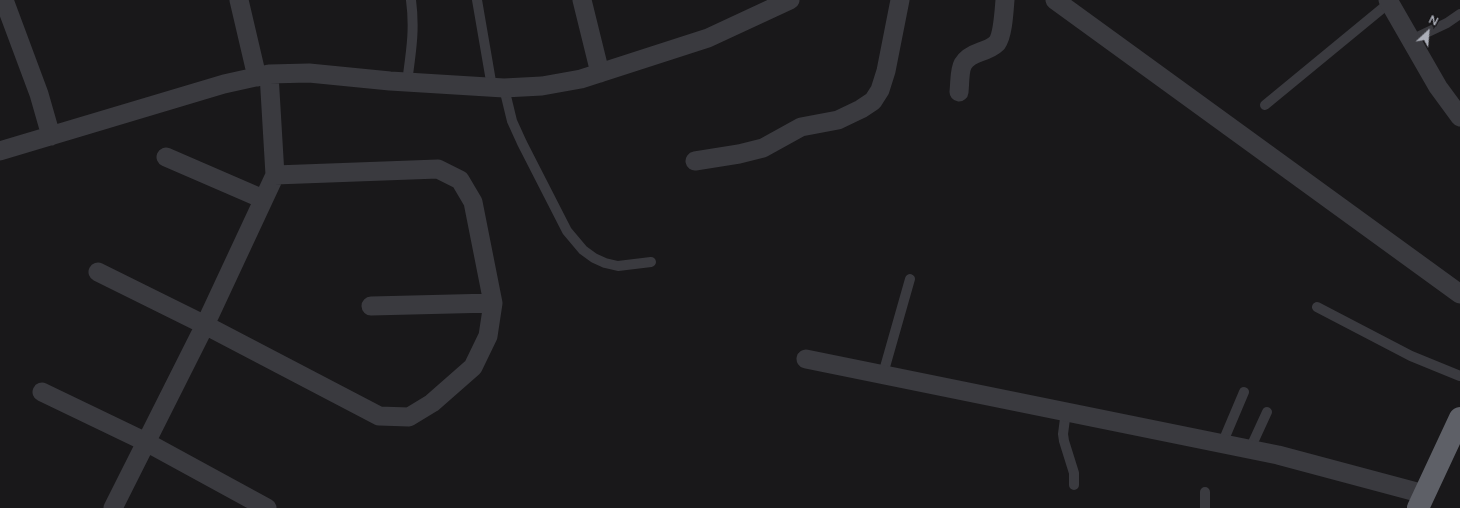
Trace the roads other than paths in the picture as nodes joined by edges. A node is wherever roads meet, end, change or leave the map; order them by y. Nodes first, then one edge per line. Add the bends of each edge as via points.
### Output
1 (4, 0) edge
2 (239, 0) edge
3 (411, 0) edge
4 (477, 0) edge
5 (582, 0) edge
6 (790, 0) edge
7 (900, 0) edge
8 (1005, 0) edge
9 (1055, 0) edge
10 (1388, 1) edge
11 (1460, 14) edge
12 (1411, 40) junction
13 (600, 73) junction
14 (263, 76) junction
15 (407, 82) junction
16 (498, 87) junction
17 (959, 92) dead end
18 (1264, 104) dead end
19 (1460, 117) edge
20 (51, 136) junction
21 (0, 151) edge
22 (166, 157) dead end
23 (695, 161) dead end
24 (275, 175) junction
25 (263, 199) junction
26 (651, 262) dead end
27 (98, 272) dead end
28 (910, 279) dead end
29 (1460, 294) edge
30 (494, 303) junction
31 (371, 306) dead end
32 (1317, 307) dead end
33 (205, 325) junction
34 (806, 359) dead end
35 (883, 374) junction
36 (1460, 376) edge
37 (42, 392) dead end
38 (1244, 392) dead end
39 (1066, 411) junction
40 (1267, 412) dead end
41 (1460, 418) edge
42 (146, 442) junction
43 (1222, 444) junction
44 (1250, 449) junction
45 (1074, 485) dead end
46 (1205, 492) dead end
47 (1421, 501) edge
48 (113, 508) edge
49 (267, 508) edge
50 (1206, 508) edge

1 - 20 street via 39,94
2 - 14 street
3 - 15 lane via 414,20
4 - 16 lane
5 - 13 street
6 - 13 street via 708,38
7 - 23 street via 886,71 880,90 873,101 838,120 801,127 763,148
8 - 17 street via 1000,37 989,49 967,58 962,65
9 - 29 street
10 - 12 street
10 - 18 lane
11 - 12 lane
12 - 19 street via 1438,87
13 - 16 street via 542,86
14 - 15 street via 309,73
14 - 20 street via 224,84
14 - 24 street
15 - 16 street
16 - 26 lane via 522,143 567,231 579,245 594,258 605,263 618,266
20 - 21 street
22 - 25 street
24 - 25 street
24 - 30 street via 438,169 460,180 473,202
25 - 33 street
27 - 33 street
28 - 35 lane
30 - 31 street
30 - 33 street via 488,336 473,367 432,403 409,417 379,416
32 - 36 lane via 1411,356
33 - 42 street
34 - 35 street
35 - 39 street
37 - 42 street
38 - 43 lane
39 - 43 street
39 - 45 lane via 1063,434 1074,473
40 - 44 lane
41 - 47 highway
42 - 48 street
42 - 49 street
43 - 44 street
44 - 47 street via 1278,455
46 - 50 lane

